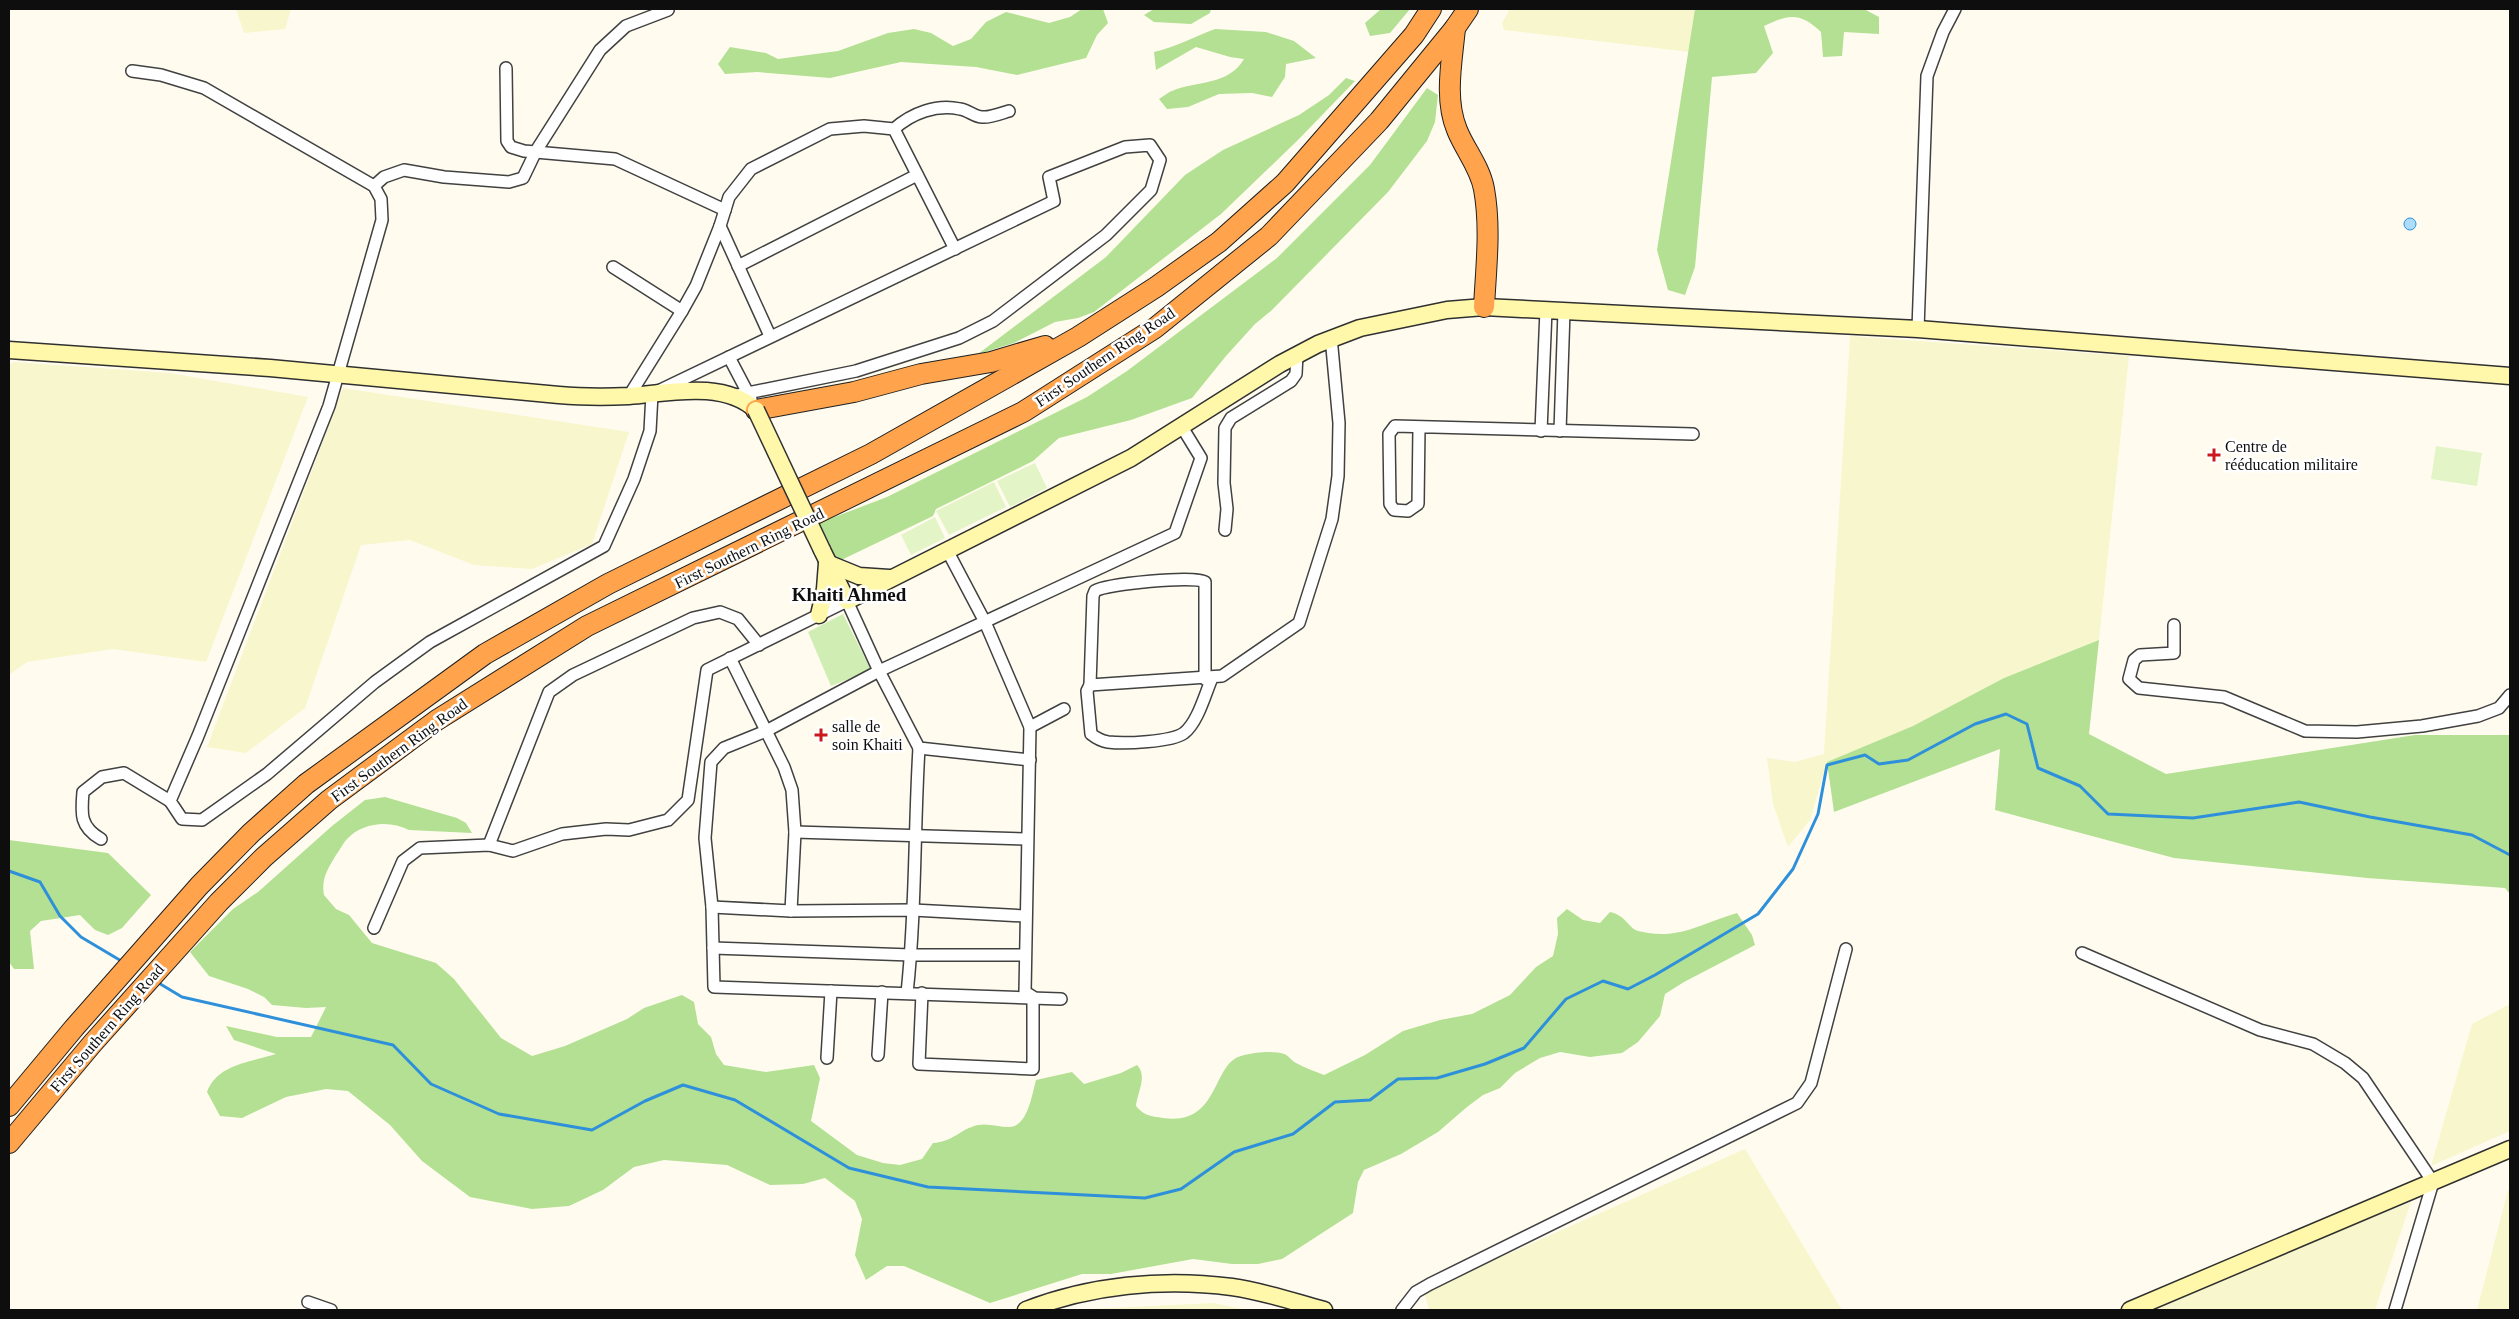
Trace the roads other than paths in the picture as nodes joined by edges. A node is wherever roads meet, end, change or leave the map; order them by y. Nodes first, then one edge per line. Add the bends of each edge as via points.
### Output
1 (1431, 9) edge
2 (1468, 9) edge
3 (1955, 9) edge
4 (668, 10) edge
5 (1455, 28) junction
6 (506, 68) dead end
7 (132, 71) dead end
8 (1410, 83) junction
9 (1450, 94) junction
10 (1009, 111) dead end
11 (894, 129) junction
12 (536, 151) junction
13 (917, 175) junction
14 (374, 186) junction
15 (725, 210) junction
16 (720, 226) junction
17 (955, 249) junction
18 (738, 266) junction
19 (613, 267) dead end
20 (1484, 307) junction
21 (1546, 310) junction
22 (682, 311) junction
23 (1564, 311) junction
24 (1918, 330) junction
25 (770, 336) junction
26 (1078, 336) junction
27 (1331, 337) junction
28 (9, 350) edge
29 (1298, 354) junction
30 (729, 357) junction
31 (340, 374) junction
32 (2510, 376) edge
33 (652, 394) junction
34 (629, 396) junction
35 (752, 402) junction
36 (1182, 426) junction
37 (1419, 427) junction
38 (1541, 431) junction
39 (1560, 431) junction
40 (1693, 434) dead end
41 (1225, 530) dead end
42 (948, 550) junction
43 (824, 556) junction
44 (891, 578) junction
45 (847, 601) junction
46 (819, 615) junction
47 (985, 622) junction
48 (2174, 625) dead end
49 (760, 645) junction
50 (730, 658) junction
51 (879, 671) junction
52 (1209, 678) junction
53 (1090, 685) junction
54 (2510, 695) edge
55 (1064, 709) dead end
56 (1030, 727) junction
57 (766, 731) junction
58 (920, 748) junction
59 (1030, 760) junction
60 (170, 801) junction
61 (795, 832) junction
62 (914, 834) junction
63 (101, 839) dead end
64 (1027, 839) junction
65 (489, 845) junction
66 (712, 907) junction
67 (913, 910) junction
68 (792, 911) junction
69 (1025, 916) junction
70 (374, 928) dead end
71 (713, 948) junction
72 (1846, 949) dead end
73 (2082, 953) dead end
74 (911, 955) junction
75 (1025, 955) junction
76 (832, 991) junction
77 (882, 992) junction
78 (907, 993) junction
79 (922, 993) junction
80 (1034, 997) junction
81 (1061, 999) dead end
82 (878, 1055) dead end
83 (827, 1058) dead end
84 (27, 1082) junction
85 (9, 1098) edge
86 (40, 1105) junction
87 (9, 1106) edge
88 (9, 1144) edge
89 (2510, 1149) edge
90 (9, 1157) edge
91 (2433, 1182) junction
92 (308, 1302) dead end
93 (331, 1310) edge
94 (1026, 1310) edge
95 (1324, 1310) edge
96 (1402, 1310) edge
97 (2130, 1310) edge
98 (2395, 1310) edge

1 - 26 highway, First Southern Ring Road via 1414,35 1285,182 1219,242
2 - 5 highway, First Southern Ring Road
3 - 24 street via 1927,76
4 - 12 street via 626,26 600,50
5 - 8 highway, First Southern Ring Road
5 - 9 highway
6 - 12 street via 506,140 511,147
7 - 14 street via 161,75 204,88
8 - 9 highway via 1425,75 1435,77
8 - 86 highway, First Southern Ring Road via 1379,121 1270,236 1155,328 1023,412 587,626 437,720 336,794 271,850 219,902
9 - 20 highway via 1450,108 1458,131 1484,187 1487,223
10 - 11 street via 983,118 962,109 944,107 924,111
11 - 13 street
11 - 15 street via 864,126 830,129 751,169 729,197
12 - 14 street via 523,178 508,182 404,170 384,177
12 - 15 street via 615,159
13 - 17 street
13 - 18 street
14 - 31 street via 381,198 382,220
15 - 16 street
16 - 18 street
16 - 22 street via 696,286
17 - 25 street
17 - 35 street via 1054,201 1049,177 1125,147 1150,145 1160,160 1151,190 1106,235 993,320 959,338
18 - 25 street
19 - 22 street
20 - 21 main road
20 - 27 main road via 1431,313
21 - 23 main road
21 - 38 street
22 - 34 street
23 - 24 main road
23 - 39 street
24 - 32 main road
25 - 30 street
26 - 35 highway via 992,362 921,374 854,392
26 - 84 highway, First Southern Ring Road via 871,454 608,584 485,654 306,784 251,833 199,886
27 - 29 main road
27 - 52 street via 1339,423 1338,476 1332,519 1299,623 1232,670
28 - 31 main road
29 - 36 main road
29 - 41 street via 1296,374 1291,382 1231,418 1224,428
30 - 33 street
30 - 35 street
31 - 34 main road via 559,396
31 - 60 street
33 - 34 main road
33 - 35 main road via 701,391
33 - 60 street via 650,431 634,479 604,546 430,642 375,682 267,774 202,820 182,819
35 - 43 main road, bridge
36 - 42 main road via 1131,458
36 - 47 street via 1201,458 1176,533
37 - 37 street via 1395,426 1390,430 1390,504 1394,510 1408,511 1418,504
37 - 38 street
38 - 39 street
39 - 40 street
42 - 44 main road
42 - 47 street
43 - 44 main road via 859,576
43 - 45 main road
43 - 46 main road via 825,589
44 - 45 main road
45 - 46 street
45 - 51 street
46 - 49 street
47 - 51 street
47 - 56 street
48 - 54 street via 2174,653 2140,655 2134,660 2128,679 2139,688 2224,697 2305,731 2357,732 2422,726 2478,716 2499,708
49 - 50 street
49 - 65 street via 738,619 720,612 693,618 573,675 549,692
50 - 57 street
50 - 65 street via 707,670 688,800 668,820 629,830 562,834 513,851
51 - 57 street
51 - 58 street
52 - 53 street
52 - 53 street via 1195,716 1185,732 1162,740 1109,742 1096,738 1091,734 1088,710 1087,691
52 - 53 street via 1205,582 1202,579 1178,580 1117,586 1095,592 1092,596
55 - 56 street
56 - 59 street
57 - 61 street via 792,790
57 - 66 street via 724,748 711,762 706,838
58 - 59 street
58 - 62 street
59 - 64 street
60 - 63 street via 124,773 102,777 83,792 81,816 92,834
61 - 62 street
61 - 68 street
62 - 64 street
62 - 67 street
64 - 69 street
65 - 70 street via 420,848 403,861
66 - 68 street
66 - 71 street
67 - 68 street
67 - 69 street
67 - 74 street
69 - 75 street
71 - 74 street
71 - 76 street via 714,987
72 - 96 street via 1811,1083 1796,1103 1430,1284 1416,1292
73 - 91 street via 2260,1030 2313,1044 2345,1063 2363,1078
74 - 75 street
74 - 78 street
75 - 80 street via 1025,992
76 - 77 street
76 - 83 street
77 - 78 street
77 - 82 street
78 - 79 street
79 - 80 street
79 - 80 street via 919,1064 1033,1069
80 - 81 street
84 - 85 highway
84 - 87 highway
86 - 88 highway
86 - 90 highway
89 - 91 main road
91 - 97 main road
91 - 98 street
92 - 93 street
94 - 95 main road via 1059,1298 1177,1282 1234,1287

